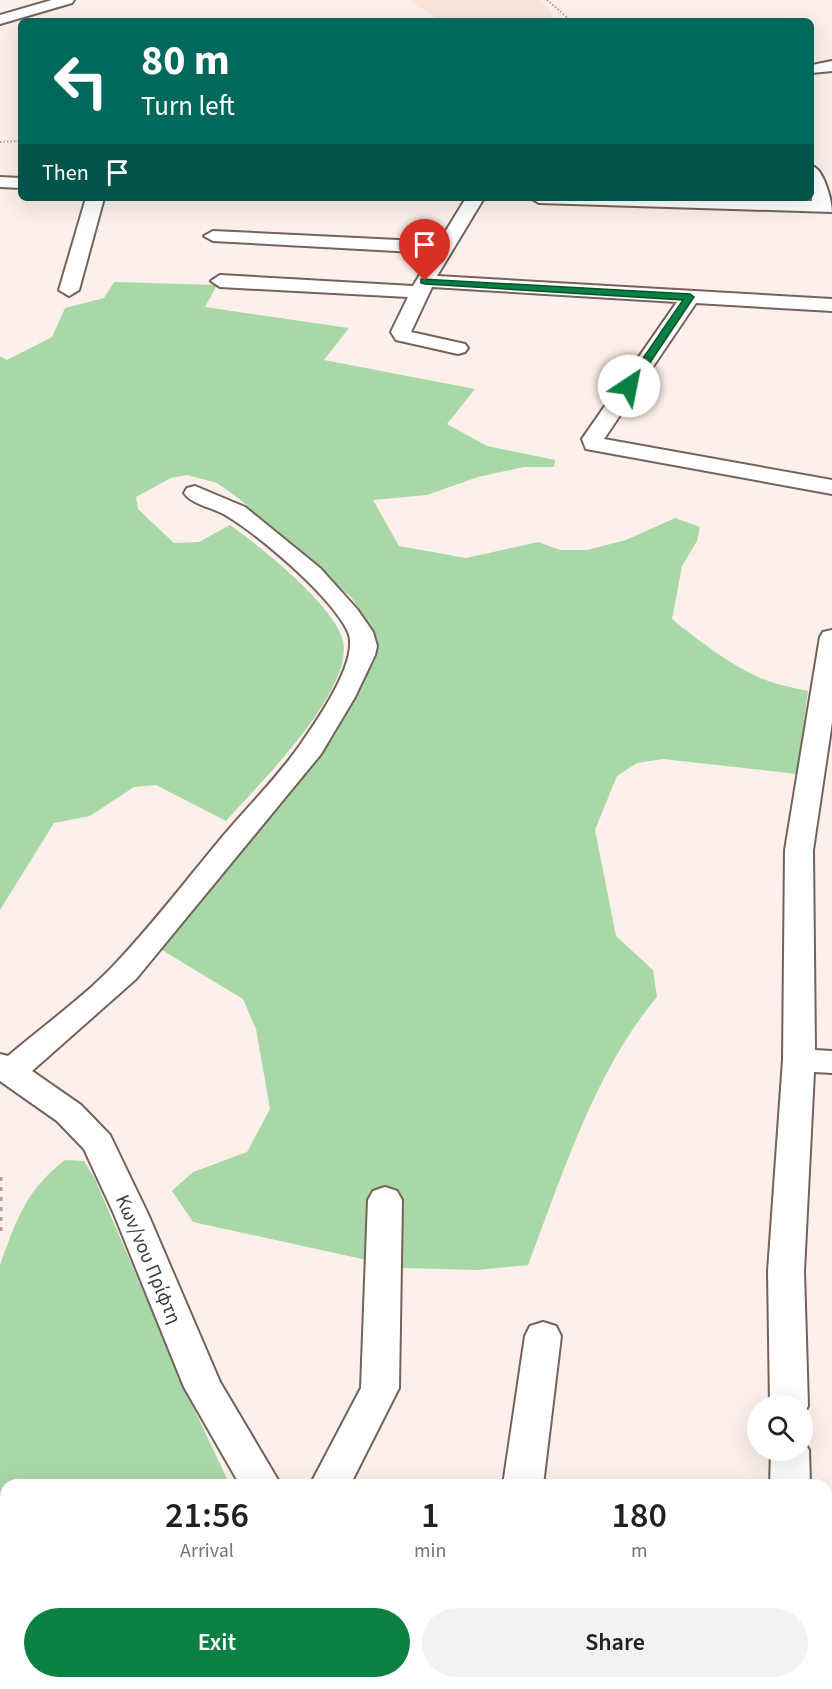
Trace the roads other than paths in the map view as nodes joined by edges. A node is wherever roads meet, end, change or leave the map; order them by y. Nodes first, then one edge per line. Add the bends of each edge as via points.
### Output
1 (67, 0) edge
2 (0, 20) edge
3 (832, 66) edge
4 (814, 69) edge
5 (814, 176) edge
6 (0, 182) edge
7 (18, 183) edge
8 (94, 201) edge
9 (473, 201) edge
10 (713, 201) edge
11 (828, 207) edge
12 (213, 236) dead end
13 (443, 248) junction
14 (220, 281) dead end
15 (422, 287) junction
16 (69, 290) dead end
17 (690, 297) junction
18 (832, 304) edge
19 (458, 348) dead end
20 (832, 487) edge
21 (195, 493) dead end
22 (832, 637) edge
23 (799, 1060) junction
24 (832, 1062) edge
25 (6, 1068) edge
26 (385, 1200) dead end
27 (543, 1335) dead end
28 (789, 1395) edge
29 (790, 1461) edge
30 (257, 1479) edge
31 (333, 1479) edge
32 (524, 1479) edge
33 (790, 1479) edge

1 - 2 street
3 - 4 street
5 - 11 street
6 - 7 street
8 - 16 street
9 - 13 street
10 - 11 street
12 - 13 street
13 - 15 street
14 - 15 street
15 - 17 street
15 - 19 street via 401,332 403,336
17 - 18 street
17 - 20 street via 593,439 594,444
21 - 25 street via 237,512 312,574 361,629 364,647 335,711 312,748 125,972
22 - 23 street via 799,850
23 - 24 street
23 - 28 street via 786,1271
25 - 30 street, Κων/νου Πρίφτη via 69,1113 98,1143 203,1387
26 - 31 street via 380,1388
27 - 32 street
29 - 33 street

